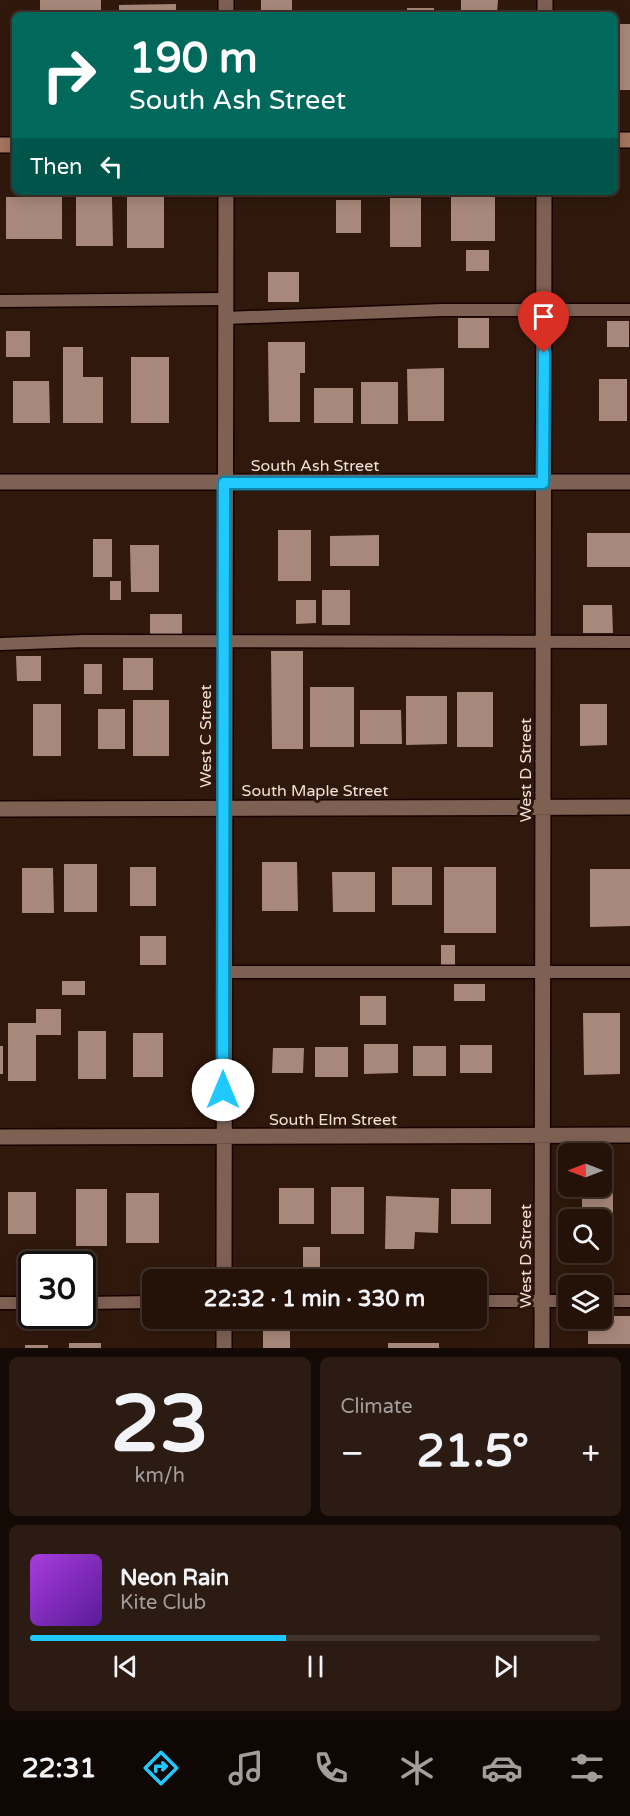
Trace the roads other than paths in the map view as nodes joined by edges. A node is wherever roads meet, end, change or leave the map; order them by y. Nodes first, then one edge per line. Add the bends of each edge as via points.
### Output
1 (226, 195) edge
2 (544, 195) edge
3 (225, 299) junction
4 (0, 301) edge
5 (544, 310) junction
6 (630, 310) edge
7 (225, 318) junction
8 (0, 482) edge
9 (630, 482) edge
10 (224, 483) junction
11 (543, 483) junction
12 (223, 641) junction
13 (543, 642) junction
14 (630, 642) edge
15 (0, 644) edge
16 (543, 807) junction
17 (630, 807) edge
18 (223, 808) junction
19 (0, 809) edge
20 (223, 972) junction
21 (543, 972) junction
22 (630, 972) edge
23 (630, 1135) edge
24 (543, 1136) junction
25 (0, 1137) edge
26 (223, 1137) junction
27 (224, 1269) edge
28 (487, 1301) edge
29 (544, 1301) junction
30 (558, 1301) edge
31 (612, 1301) edge
32 (630, 1301) edge
33 (96, 1302) edge
34 (142, 1302) edge
35 (0, 1303) edge
36 (18, 1303) edge
37 (224, 1329) edge
38 (224, 1348) edge
39 (543, 1348) edge

1 - 3 street, West C Street
2 - 5 street, West D Street
3 - 4 lane
3 - 7 street, West C Street
5 - 6 lane
5 - 7 lane
5 - 11 street, West D Street
7 - 10 street, West C Street
8 - 10 street, South Ash Street
9 - 11 street, South Ash Street
10 - 11 street, South Ash Street
10 - 12 street, West C Street
11 - 13 street, West D Street
12 - 13 lane
12 - 15 lane
12 - 18 street, West C Street
13 - 14 lane
13 - 16 street, West D Street
16 - 17 street, South Maple Street
16 - 18 street, South Maple Street
16 - 21 street, West D Street
18 - 19 street, South Maple Street
18 - 20 street, West C Street
20 - 21 lane
20 - 26 street, West C Street
21 - 22 lane
21 - 24 street, West D Street
23 - 24 street, South Elm Street
24 - 26 street, South Elm Street
24 - 29 street, West D Street
25 - 26 street, South Elm Street
26 - 27 street, West C Street
28 - 29 lane
29 - 30 lane
29 - 39 street, West D Street
31 - 32 lane
33 - 34 lane
35 - 36 lane
37 - 38 street

